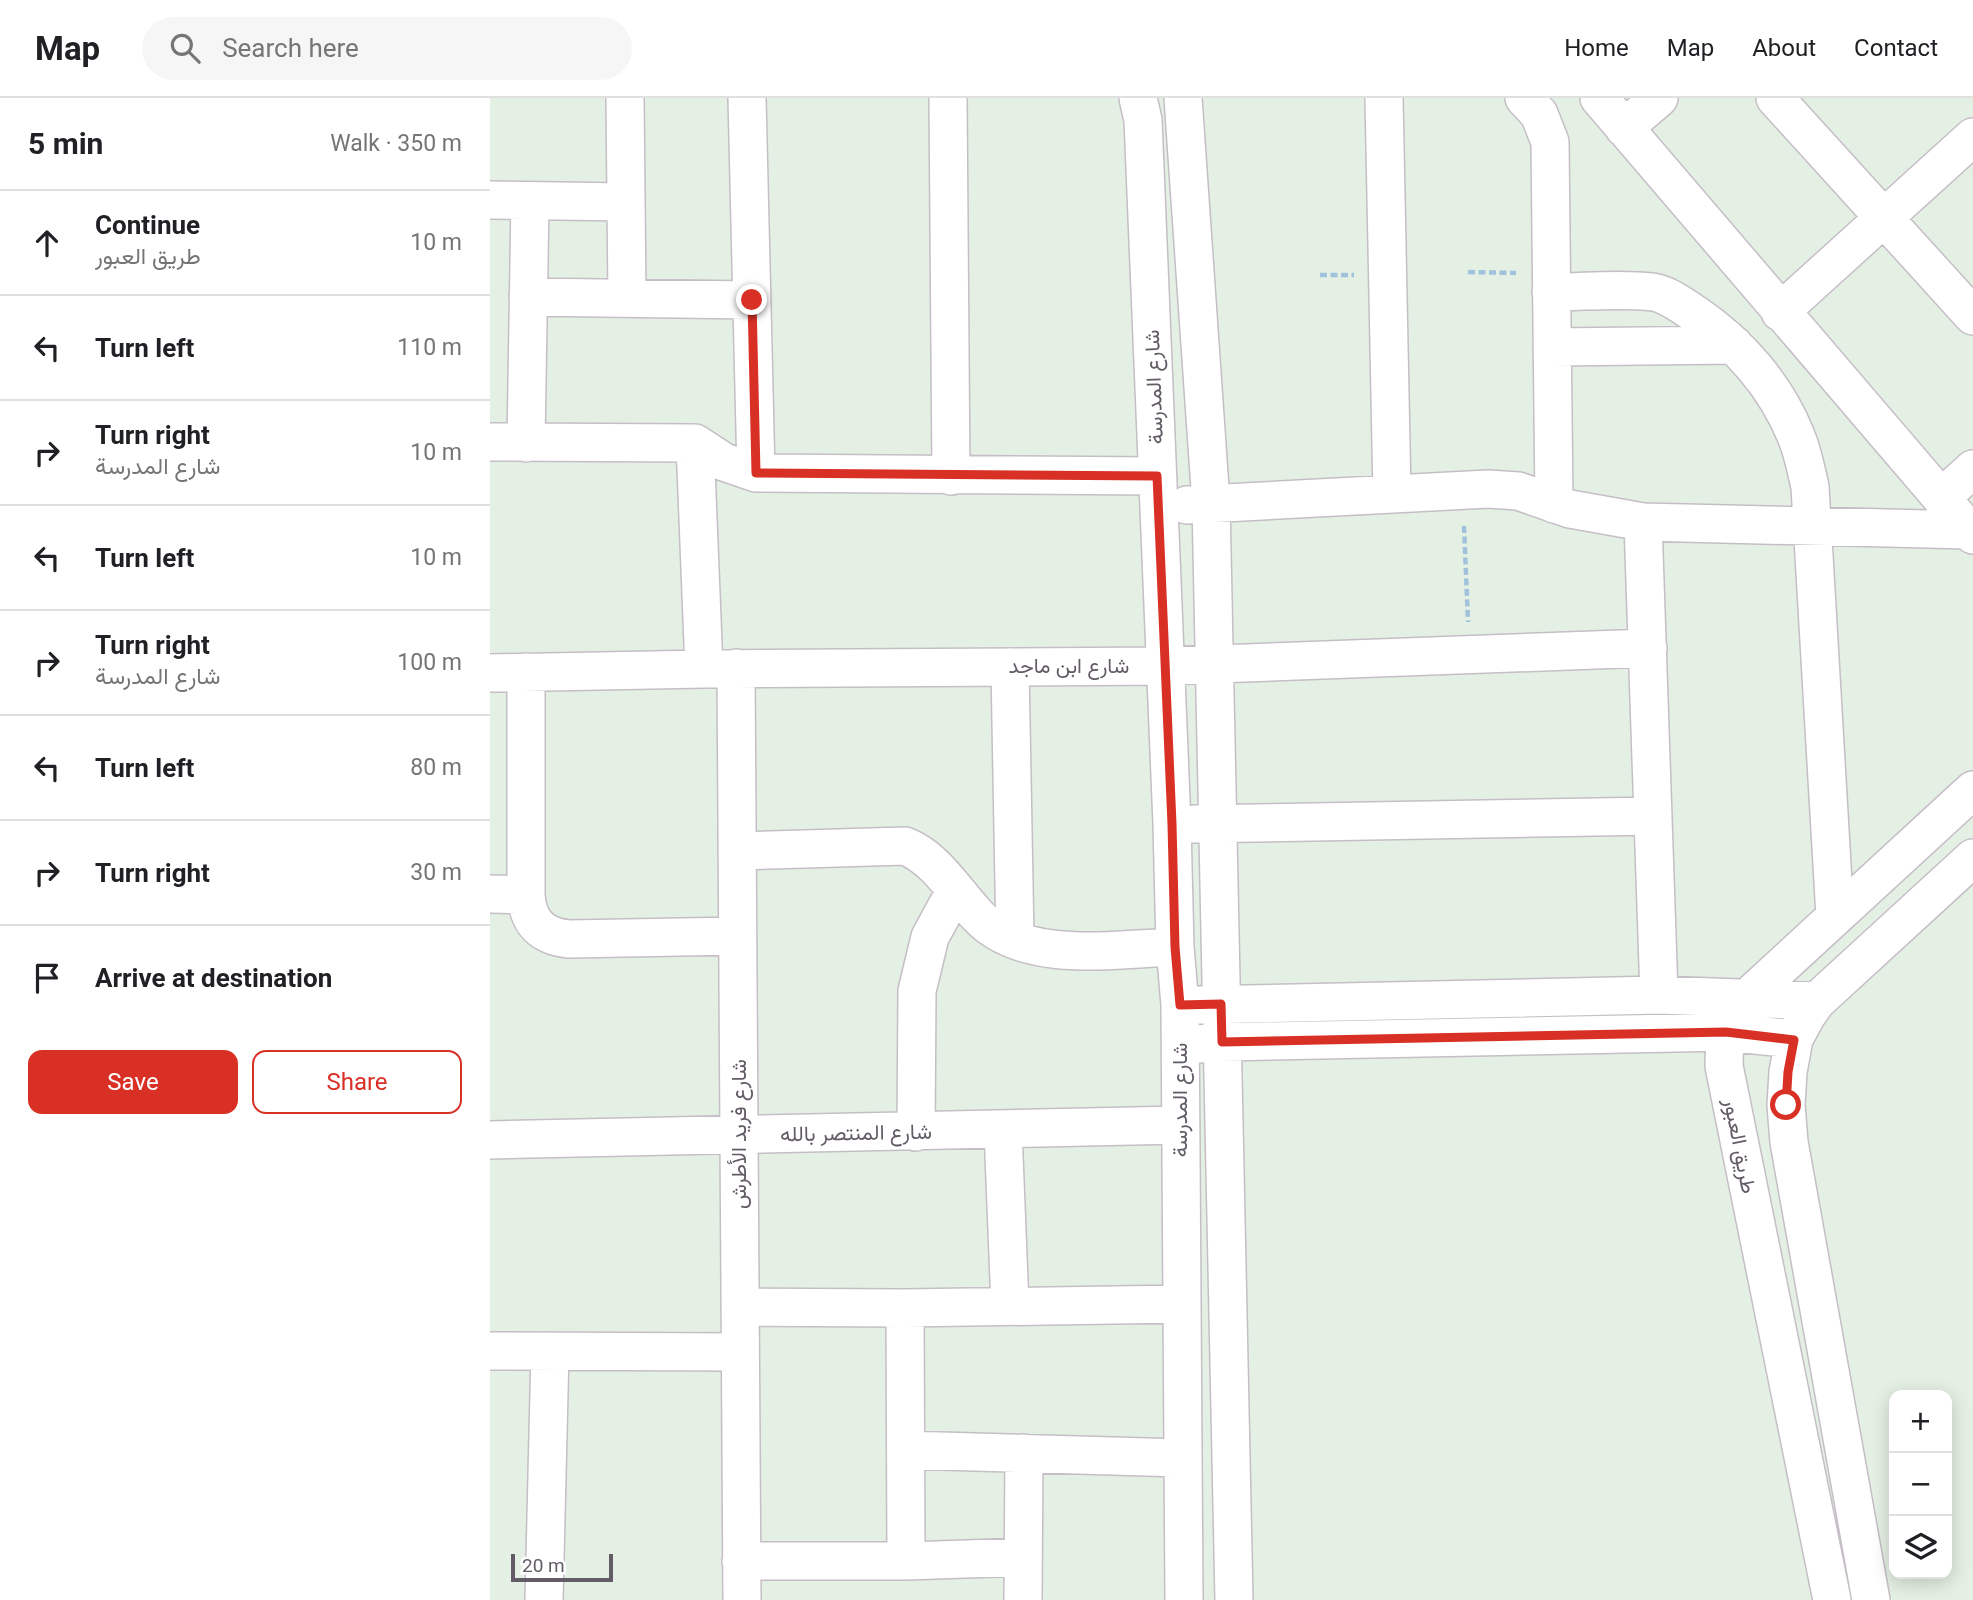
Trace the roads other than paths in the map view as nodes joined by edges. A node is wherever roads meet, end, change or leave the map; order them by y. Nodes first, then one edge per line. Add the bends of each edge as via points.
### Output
1 (625, 98) edge
2 (747, 98) edge
3 (948, 98) edge
4 (1138, 98) edge
5 (1183, 98) edge
6 (1384, 98) edge
7 (1524, 98) edge
8 (1599, 98) edge
9 (1659, 98) edge
10 (1793, 104) edge
11 (1625, 128) junction
12 (1973, 136) edge
13 (490, 200) edge
14 (530, 201) junction
15 (626, 202) junction
16 (1884, 218) junction
17 (1551, 283) junction
18 (528, 297) junction
19 (627, 298) junction
20 (752, 300) junction
21 (1780, 312) junction
22 (1973, 316) edge
23 (1734, 345) junction
24 (1552, 347) junction
25 (490, 443) edge
26 (526, 443) junction
27 (695, 443) junction
28 (1973, 470) edge
29 (756, 473) junction
30 (951, 476) junction
31 (1158, 492) junction
32 (1392, 494) junction
33 (1941, 498) junction
34 (1211, 503) junction
35 (1553, 504) junction
36 (1643, 522) junction
37 (1812, 526) junction
38 (1971, 532) edge
39 (1647, 648) junction
40 (1214, 664) junction
41 (1165, 666) junction
42 (1010, 667) junction
43 (720, 668) junction
44 (526, 672) junction
45 (490, 673) edge
46 (1973, 790) edge
47 (1653, 816) junction
48 (1172, 824) junction
49 (1218, 824) junction
50 (737, 851) junction
51 (1973, 858) edge
52 (955, 891) junction
53 (490, 894) edge
54 (526, 895) junction
55 (1835, 916) junction
56 (737, 936) junction
57 (1015, 940) junction
58 (1175, 947) junction
59 (1659, 995) junction
60 (1747, 998) junction
61 (1816, 1001) junction
62 (1221, 1004) junction
63 (1180, 1005) junction
64 (1726, 1032) junction
65 (1794, 1040) junction
66 (1222, 1042) junction
67 (1180, 1046) junction
68 (1180, 1125) junction
69 (1003, 1130) junction
70 (916, 1132) junction
71 (739, 1135) junction
72 (490, 1140) edge
73 (1181, 1304) junction
74 (1010, 1306) junction
75 (740, 1307) junction
76 (905, 1308) junction
77 (490, 1351) edge
78 (550, 1352) junction
79 (740, 1352) junction
80 (906, 1450) junction
81 (1024, 1453) junction
82 (1182, 1458) junction
83 (1023, 1557) junction
84 (741, 1561) junction
85 (906, 1562) junction
86 (544, 1600) edge
87 (742, 1600) edge
88 (1023, 1600) edge
89 (1184, 1600) edge
90 (1234, 1600) edge
91 (1832, 1600) edge
92 (1871, 1600) edge

1 - 15 street
2 - 20 street
3 - 30 street
4 - 31 street, شارع المدرسة via 1143,120
5 - 34 street, شارع المدرسة
6 - 32 street
7 - 17 street via 1539,114 1550,142
8 - 11 street
9 - 11 street
10 - 16 street
11 - 21 street
12 - 16 street
13 - 14 street
14 - 15 street
14 - 18 street
15 - 19 street
16 - 21 street
16 - 22 street
17 - 23 street via 1655,292 1710,324
17 - 24 street
18 - 19 street
18 - 26 street
19 - 20 street
20 - 29 street
21 - 33 street
23 - 24 street
23 - 37 street via 1759,372 1797,437 1810,487
24 - 35 street
25 - 26 street
26 - 27 street
27 - 29 street via 724,462
27 - 43 street, شارع فريد الأطرش
28 - 33 street
29 - 30 street
30 - 31 street
31 - 34 street
31 - 41 street, شارع المدرسة
32 - 34 street
32 - 35 street via 1518,491
33 - 38 street
34 - 40 street, شارع المدرسة
35 - 36 street
36 - 37 street
36 - 39 street
37 - 38 street
37 - 55 street
39 - 40 street, شارع ابن ماجد
39 - 47 street
40 - 41 street, شارع ابن ماجد
40 - 49 street, شارع المدرسة
41 - 42 street, شارع ابن ماجد
41 - 48 street, شارع المدرسة
42 - 43 street, شارع ابن ماجد
42 - 57 street
43 - 44 street, شارع ابن ماجد
43 - 50 street, شارع فريد الأطرش
44 - 45 street, شارع ابن ماجد
44 - 54 street
46 - 55 street, طريق العبور
47 - 49 street
47 - 59 street
48 - 49 street
48 - 58 street, شارع المدرسة
49 - 62 street, شارع المدرسة
50 - 52 street via 905,846 935,866
50 - 56 street, شارع فريد الأطرش
51 - 61 street
52 - 57 street via 981,919
52 - 70 street via 930,937 917,991
53 - 54 street
54 - 56 street via 532,922 555,937
55 - 60 street, طريق العبور
56 - 71 street, شارع فريد الأطرش
57 - 58 street via 1070,951
58 - 63 street, شارع المدرسة
59 - 60 street
59 - 62 street
60 - 61 street
60 - 64 street, طريق العبور
61 - 65 street
62 - 63 street
62 - 66 street, شارع المدرسة
63 - 67 street, شارع المدرسة
64 - 65 street
64 - 66 street
64 - 91 street, طريق العبور via 1724,1066
65 - 92 street via 1786,1105 1789,1142
66 - 67 street
66 - 90 street, شارع المدرسة
67 - 68 street, شارع المدرسة
68 - 69 street, شارع المنتصر بالله
68 - 73 street, شارع المدرسة
69 - 70 street, شارع المنتصر بالله
69 - 74 street
70 - 71 street, شارع المنتصر بالله
71 - 72 street, شارع المنتصر بالله
71 - 75 street, شارع فريد الأطرش
73 - 74 street
73 - 82 street, شارع المدرسة
74 - 76 street
75 - 76 street
75 - 79 street, شارع فريد الأطرش
76 - 80 street
77 - 78 street
78 - 79 street
78 - 86 street
79 - 84 street, شارع فريد الأطرش
80 - 81 street
80 - 85 street
81 - 82 street
81 - 83 street
82 - 89 street, شارع المدرسة
83 - 85 street
83 - 88 street
84 - 85 street
84 - 87 street, شارع فريد الأطرش

